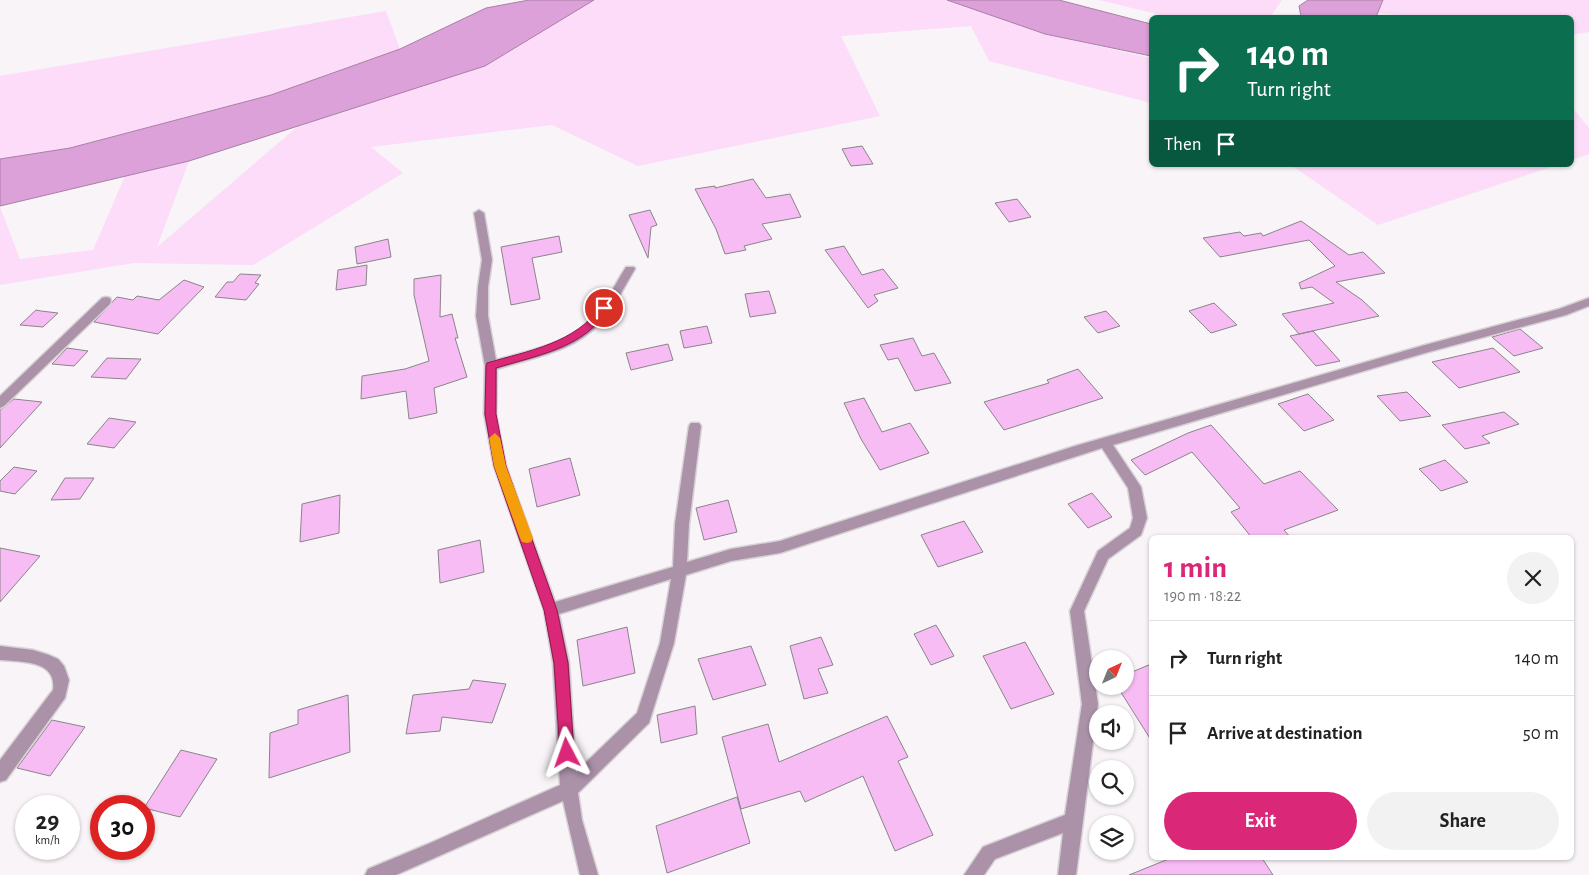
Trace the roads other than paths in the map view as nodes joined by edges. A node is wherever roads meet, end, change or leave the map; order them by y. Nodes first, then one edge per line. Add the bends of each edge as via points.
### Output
1 (479, 213) dead end
2 (630, 269) dead end
3 (106, 301) dead end
4 (1589, 302) edge
5 (491, 366) junction
6 (0, 404) edge
7 (695, 426) dead end
8 (1105, 443) junction
9 (680, 570) junction
10 (551, 610) junction
11 (0, 654) edge
12 (0, 774) edge
13 (569, 790) junction
14 (1073, 821) junction
15 (374, 875) edge
16 (589, 875) edge
17 (973, 875) edge
18 (1067, 875) edge

1 - 5 street via 487,260 482,316
2 - 5 street via 596,321 579,334 558,345
3 - 6 street
4 - 8 street
5 - 10 street via 490,414 500,466
7 - 9 street via 682,524
8 - 9 street via 780,547 731,555
8 - 14 street via 1134,488 1140,518 1136,531 1103,556 1077,611 1090,704
9 - 10 street
9 - 13 street via 668,643 643,718
10 - 13 street via 561,663
11 - 12 street via 44,660 62,674 63,683 60,692
13 - 15 street
13 - 16 street
14 - 17 street via 989,853
14 - 18 street

